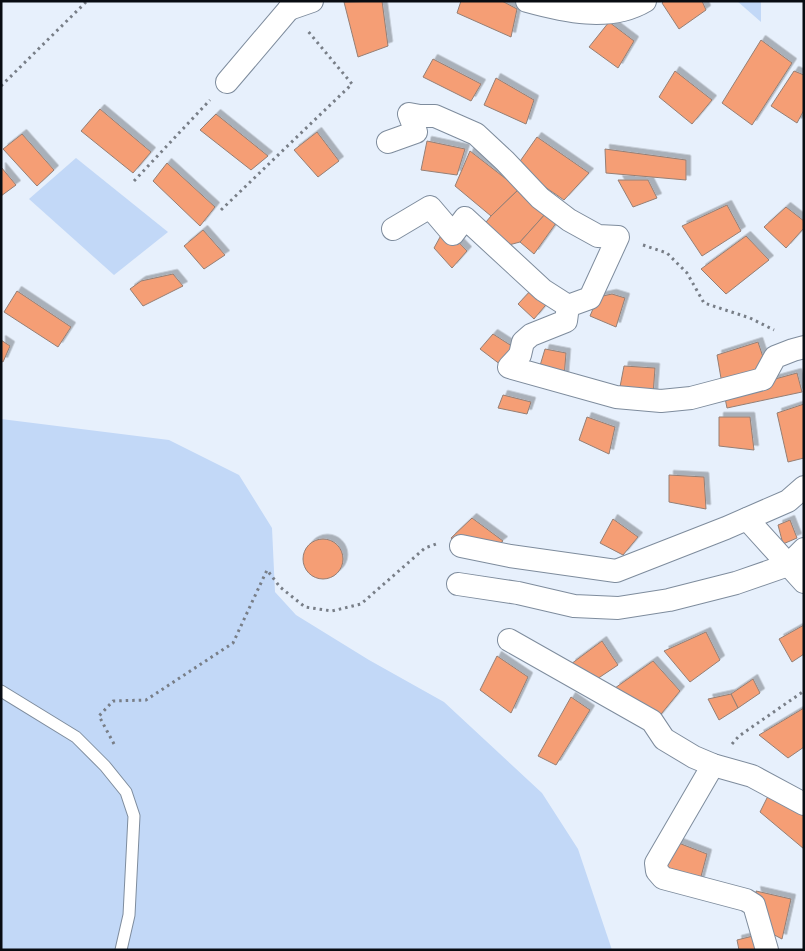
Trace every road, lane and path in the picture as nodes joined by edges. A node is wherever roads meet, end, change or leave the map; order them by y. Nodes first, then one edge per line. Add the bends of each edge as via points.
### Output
1 (87, 1) edge
2 (312, 1) edge
3 (527, 1) edge
4 (645, 1) edge
5 (286, 5) edge
6 (227, 82) joint
7 (1, 86) edge
8 (388, 142) dead end
9 (134, 181) dead end
10 (220, 210) dead end
11 (393, 229) dead end
12 (618, 237) junction
13 (568, 306) junction
14 (798, 348) edge
15 (804, 486) edge
16 (747, 518) junction
17 (462, 546) joint
18 (796, 557) edge
19 (804, 582) edge
20 (458, 584) dead end
21 (509, 640) dead end
22 (804, 691) edge
23 (1, 692) edge
24 (714, 765) junction
25 (113, 775) junction
26 (804, 804) edge
27 (121, 950) edge
28 (767, 950) edge

1 - 7 path
2 - 5 street
3 - 4 street via 555,9 590,13 620,10
5 - 6 street
5 - 10 path via 352,84
6 - 9 path
8 - 12 street via 416,132 409,114 435,116 476,134 540,198 569,220 598,236
11 - 13 street via 430,207 453,234 466,218 543,290
12 - 13 street via 590,298
12 - 14 path via 667,253 687,273 704,303 750,318 786,336
13 - 14 street via 566,321 531,335 523,342 520,355 510,367 616,397 661,401 691,398 763,379 775,357
15 - 16 street via 788,501
16 - 17 street via 616,571
16 - 18 street
17 - 25 path via 446,540 425,548 362,604 332,611 305,607 280,587 267,570 234,643 146,700 113,701 99,716 114,744
18 - 19 street
18 - 20 street via 736,582 669,600 618,608 574,606
21 - 24 street via 652,721 664,739
22 - 24 path via 739,736
23 - 25 lane via 76,737
24 - 26 street via 752,776
24 - 28 street via 656,863 656,871 663,878 746,900 754,905
25 - 27 lane via 126,792 134,816 129,915

